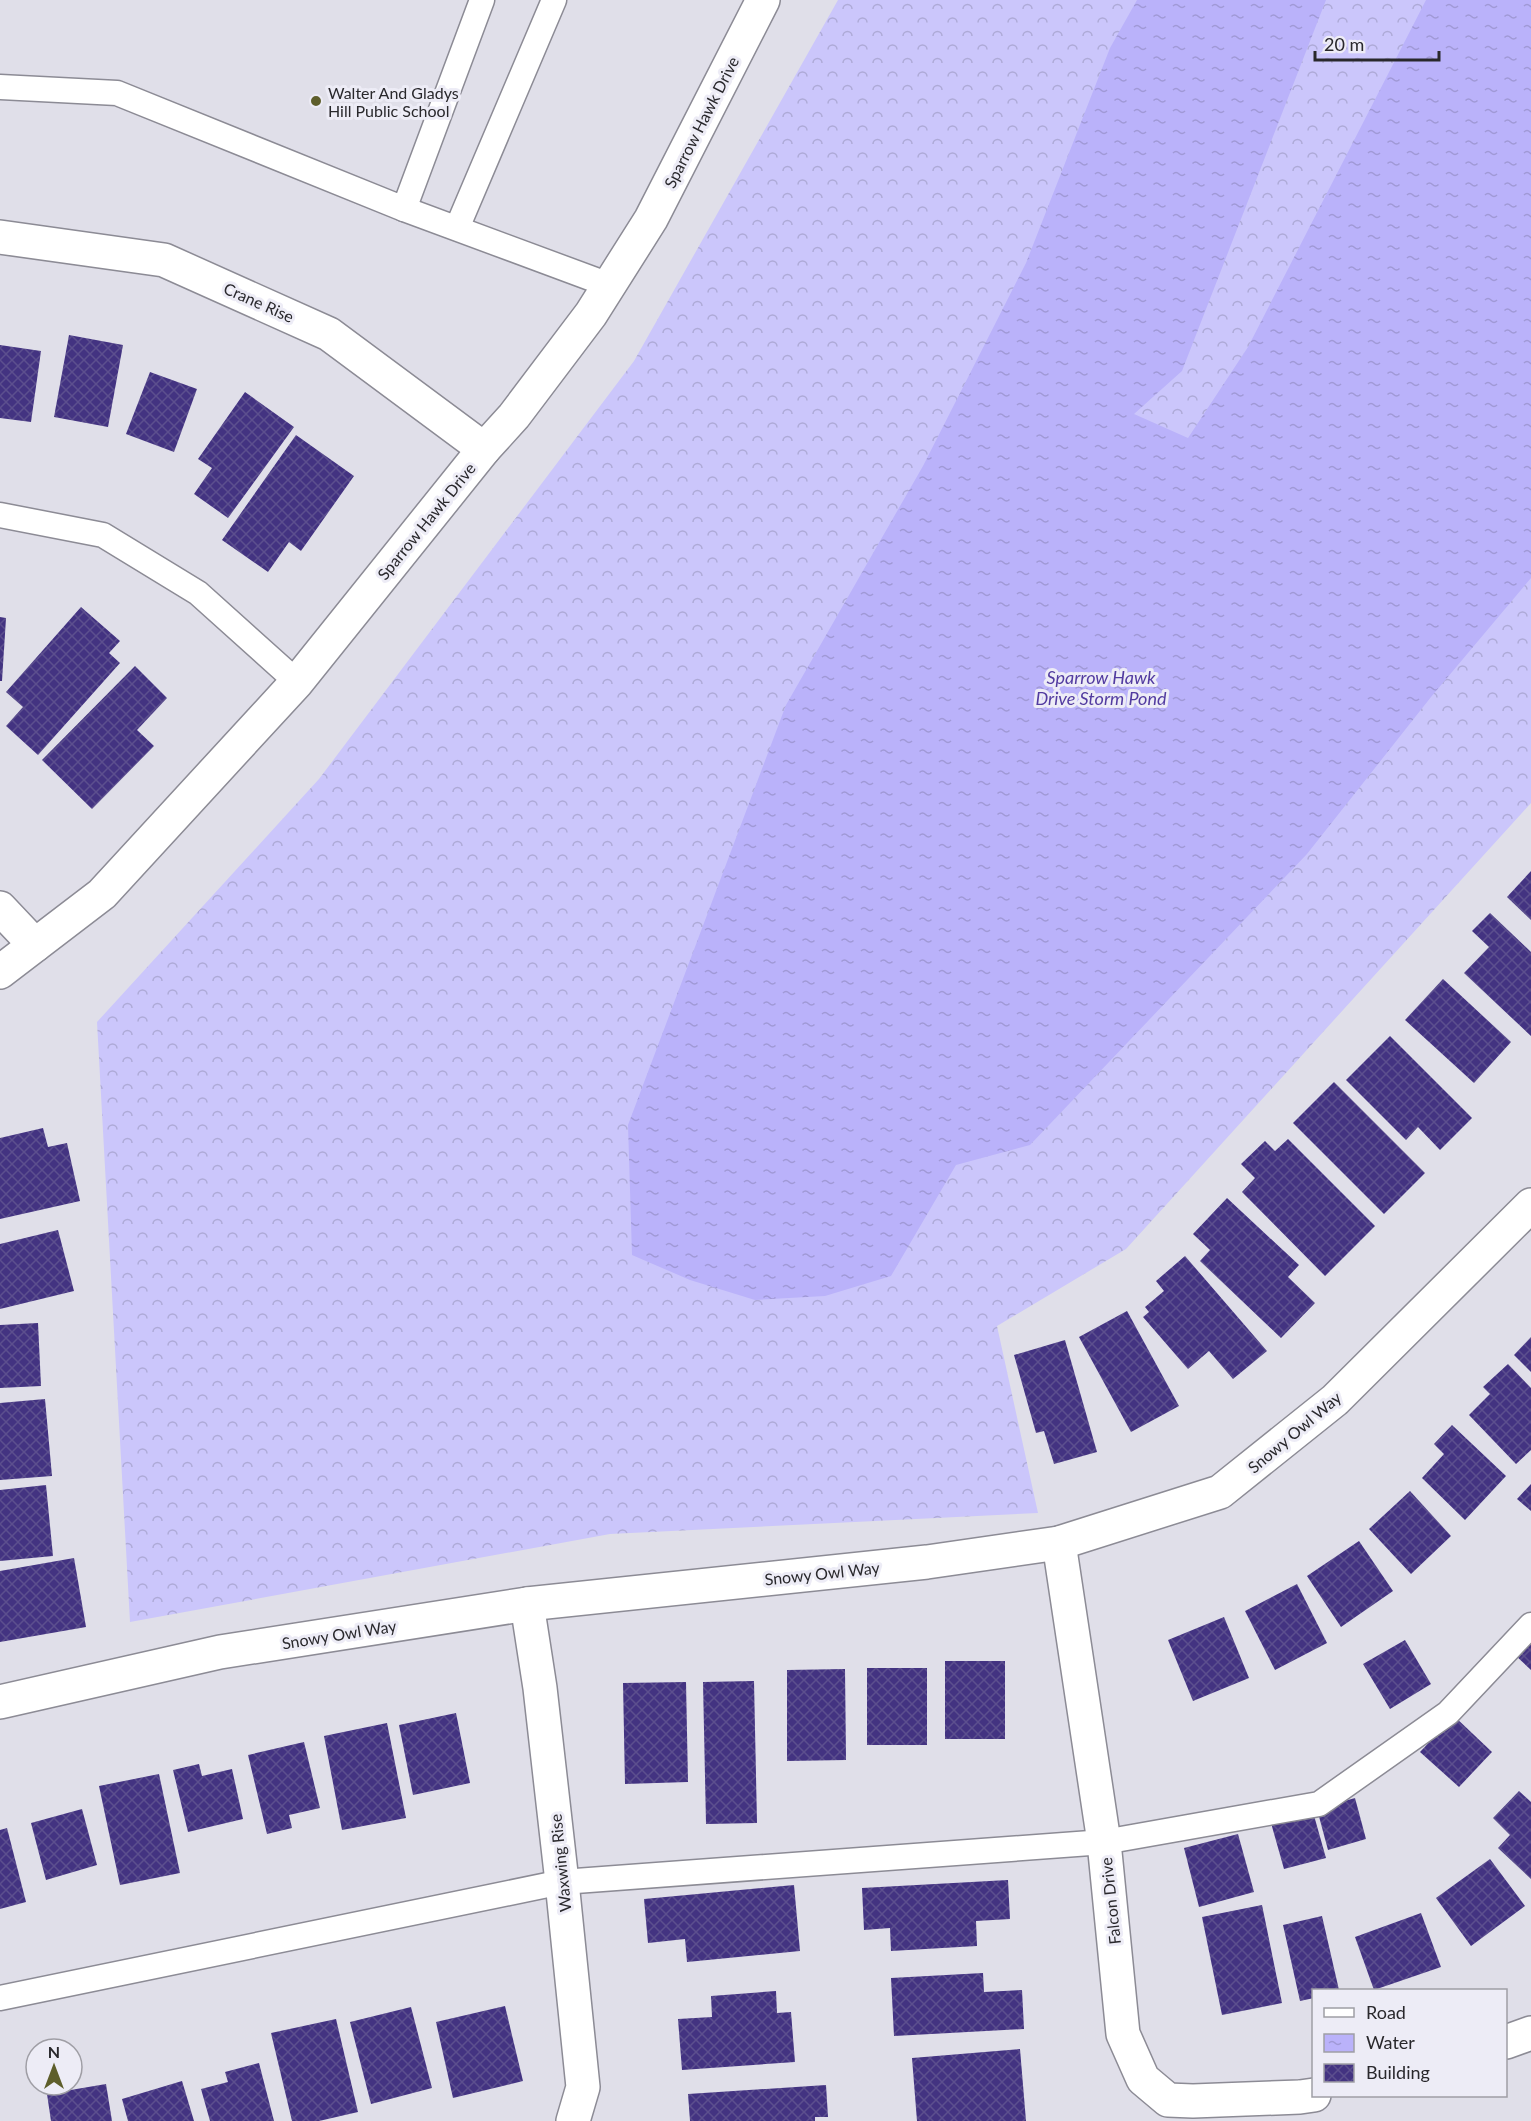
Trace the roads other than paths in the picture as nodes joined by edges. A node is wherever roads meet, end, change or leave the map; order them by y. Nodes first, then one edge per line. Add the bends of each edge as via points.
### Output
1 (482, 0) edge
2 (554, 0) edge
3 (763, 0) edge
4 (0, 87) edge
5 (404, 209) junction
6 (457, 228) junction
7 (0, 237) edge
8 (609, 285) junction
9 (484, 449) junction
10 (0, 515) edge
11 (297, 682) junction
12 (0, 908) edge
13 (34, 945) junction
14 (0, 972) edge
15 (1531, 1205) edge
16 (1059, 1543) junction
17 (526, 1604) junction
18 (1531, 1625) edge
19 (0, 1702) edge
20 (1104, 1842) junction
21 (562, 1882) junction
22 (0, 1998) edge
23 (1531, 2033) edge
24 (1507, 2042) edge
25 (1312, 2095) edge
26 (573, 2121) edge

1 - 5 lane
2 - 6 lane
3 - 8 street, Sparrow Hawk Drive via 651,219
4 - 5 lane via 117,93
5 - 6 lane
6 - 8 lane
7 - 9 street, Crane Rise via 164,260 329,334
8 - 9 street, Sparrow Hawk Drive via 514,416
9 - 11 street, Sparrow Hawk Drive
10 - 11 lane via 103,535 198,593
11 - 13 street, Sparrow Hawk Drive via 102,894
12 - 13 street
13 - 14 street, Sparrow Hawk Drive
15 - 16 street, Snowy Owl Way via 1335,1400 1220,1492
16 - 17 street, Snowy Owl Way via 927,1562
16 - 20 street, Falcon Drive
17 - 19 street, Snowy Owl Way via 220,1652
17 - 21 street, Waxwing Rise via 540,1688
18 - 20 lane via 1448,1713 1319,1804
20 - 21 lane
20 - 25 street, Falcon Drive via 1123,2034 1143,2079 1168,2100
21 - 22 lane
21 - 26 street, Waxwing Rise via 583,2087
23 - 24 street

